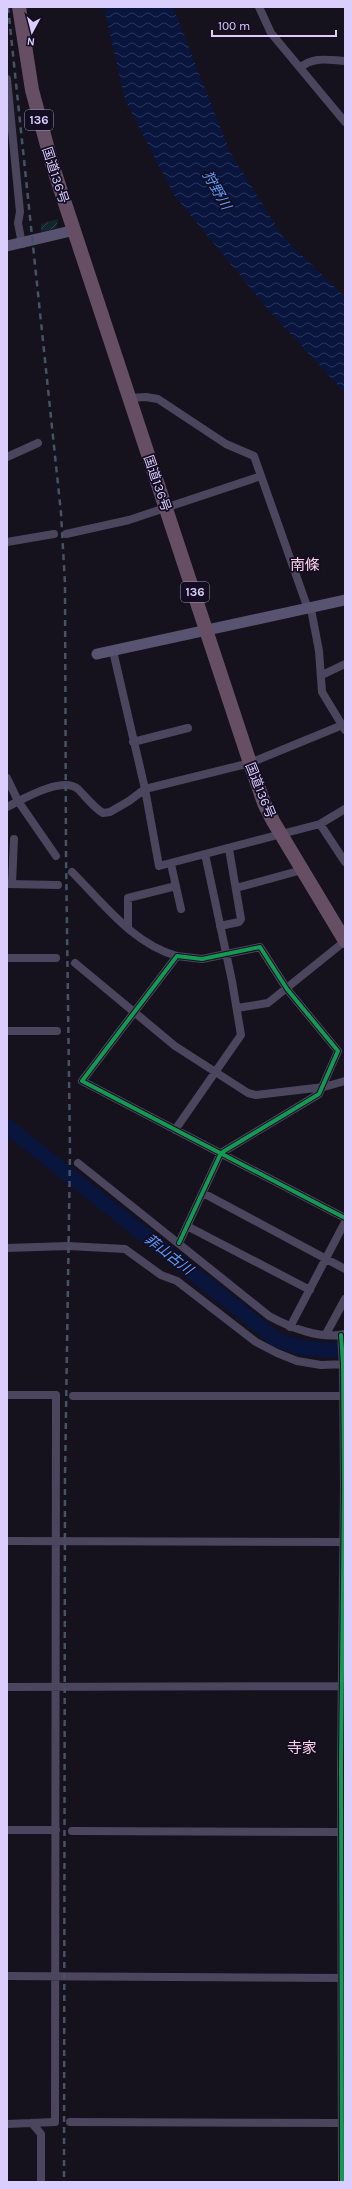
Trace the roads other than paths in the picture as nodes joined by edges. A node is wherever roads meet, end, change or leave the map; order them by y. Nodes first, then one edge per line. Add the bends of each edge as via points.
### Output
1 (19, 7) edge
2 (259, 7) edge
3 (345, 61) edge
4 (300, 68) junction
5 (7, 79) edge
6 (345, 122) edge
7 (75, 230) junction
8 (22, 244) junction
9 (7, 246) edge
10 (129, 398) junction
11 (38, 444) dead end
12 (7, 457) edge
13 (261, 476) junction
14 (167, 509) junction
15 (54, 534) dead end
16 (66, 534) dead end
17 (7, 542) edge
18 (345, 600) edge
19 (310, 609) junction
20 (208, 631) junction
21 (114, 651) junction
22 (97, 654) dead end
23 (345, 664) edge
24 (322, 675) junction
25 (344, 727) edge
26 (188, 728) dead end
27 (133, 742) junction
28 (250, 763) junction
29 (7, 778) edge
30 (145, 789) junction
31 (18, 801) junction
32 (7, 807) edge
33 (345, 809) edge
34 (320, 824) junction
35 (281, 835) junction
36 (14, 839) dead end
37 (229, 849) junction
38 (205, 854) junction
39 (56, 856) dead end
40 (345, 862) edge
41 (171, 864) junction
42 (302, 870) junction
43 (72, 872) dead end
44 (10, 884) edge
45 (58, 885) dead end
46 (176, 886) junction
47 (236, 888) junction
48 (181, 909) dead end
49 (220, 926) junction
50 (128, 928) junction
51 (345, 941) edge
52 (226, 955) junction
53 (177, 956) junction
54 (7, 958) edge
55 (56, 958) dead end
56 (75, 963) dead end
57 (287, 988) junction
58 (237, 1008) junction
59 (135, 1012) junction
60 (7, 1031) edge
61 (57, 1031) dead end
62 (216, 1071) junction
63 (345, 1080) edge
64 (324, 1086) junction
65 (175, 1130) junction
66 (221, 1153) junction
67 (78, 1163) dead end
68 (203, 1193) junction
69 (345, 1218) edge
70 (345, 1222) edge
71 (187, 1226) junction
72 (179, 1243) junction
73 (7, 1248) edge
74 (326, 1259) junction
75 (345, 1269) edge
76 (310, 1290) junction
77 (345, 1299) edge
78 (290, 1327) junction
79 (326, 1334) junction
80 (343, 1335) edge
81 (344, 1363) edge
82 (7, 1395) edge
83 (73, 1396) dead end
84 (344, 1396) edge
85 (344, 1539) edge
86 (57, 1540) junction
87 (7, 1541) edge
88 (57, 1686) junction
89 (344, 1686) edge
90 (7, 1687) edge
91 (343, 1763) edge
92 (7, 1830) edge
93 (56, 1830) junction
94 (72, 1831) dead end
95 (341, 1832) junction
96 (7, 1976) edge
97 (56, 1976) junction
98 (344, 1978) edge
99 (70, 2122) dead end
100 (32, 2123) junction
101 (344, 2123) edge
102 (7, 2124) edge
103 (41, 2182) edge
104 (342, 2182) edge

1 - 7 highway, 国道136号 / 136 via 26,58 39,118
2 - 4 street via 271,32
3 - 4 street via 314,59
4 - 6 street
5 - 8 street via 20,212 18,223
7 - 8 main road
7 - 10 highway, 国道136号 / 136
8 - 9 main road
10 - 13 street via 141,396 158,399 226,444 252,454
10 - 14 highway, 国道136号 / 136
11 - 12 street
13 - 14 street
13 - 19 street
14 - 16 street
14 - 20 highway, 国道136号 / 136
15 - 17 street
18 - 19 main road
19 - 20 main road
19 - 24 street
20 - 21 main road
20 - 28 highway, 国道136号 / 136
21 - 22 main road
21 - 27 street
23 - 24 street
24 - 25 street via 323,694
25 - 28 street
26 - 27 street
27 - 30 street
28 - 30 street
28 - 35 highway, 国道136号 / 136 via 264,803
29 - 31 street
30 - 31 street via 110,812 103,813 76,788 66,786 47,788
30 - 41 street via 159,866
31 - 32 street
31 - 39 street
33 - 34 street
34 - 35 street
34 - 40 street
35 - 37 street
35 - 42 highway, 国道136号 / 136
36 - 44 street
37 - 38 street
37 - 47 street
38 - 41 street
38 - 49 street
41 - 46 street
42 - 47 street
42 - 51 highway, 国道136号 / 136
43 - 50 street
44 - 45 street
46 - 48 street
46 - 50 street via 128,898
47 - 49 street via 241,920
49 - 52 street
50 - 53 street via 155,947
51 - 57 street
52 - 53 street via 197,960
52 - 57 street via 260,946
52 - 58 street
53 - 59 street
54 - 55 street
56 - 59 street
57 - 58 street via 265,1004
57 - 64 street via 338,1051
58 - 62 street via 241,1036
59 - 62 street via 175,1046
59 - 65 street via 82,1081
60 - 61 street
62 - 64 street via 253,1094
62 - 65 street
63 - 64 street
64 - 66 street via 319,1094
65 - 66 street
66 - 68 street
66 - 69 street
67 - 72 street
68 - 71 street
68 - 74 street
70 - 74 street
71 - 72 street
71 - 76 street
72 - 78 street via 269,1316
73 - 81 street via 68,1246 125,1249 161,1275 177,1281 256,1342 277,1353 297,1361 321,1365
74 - 75 street
74 - 76 street
76 - 78 street
77 - 79 street
78 - 79 street
79 - 80 street
80 - 81 street
81 - 84 street
82 - 86 street via 56,1395
83 - 84 street
84 - 85 street
85 - 86 street
85 - 89 street
86 - 87 street
86 - 88 street
88 - 89 street
88 - 90 street
88 - 93 street
89 - 91 street
91 - 95 street
92 - 93 street
93 - 97 street
94 - 95 street
95 - 98 street
96 - 97 street
97 - 98 street
97 - 100 street via 55,2122
98 - 101 street
99 - 101 street
100 - 102 street
100 - 103 street via 41,2134
101 - 104 street

